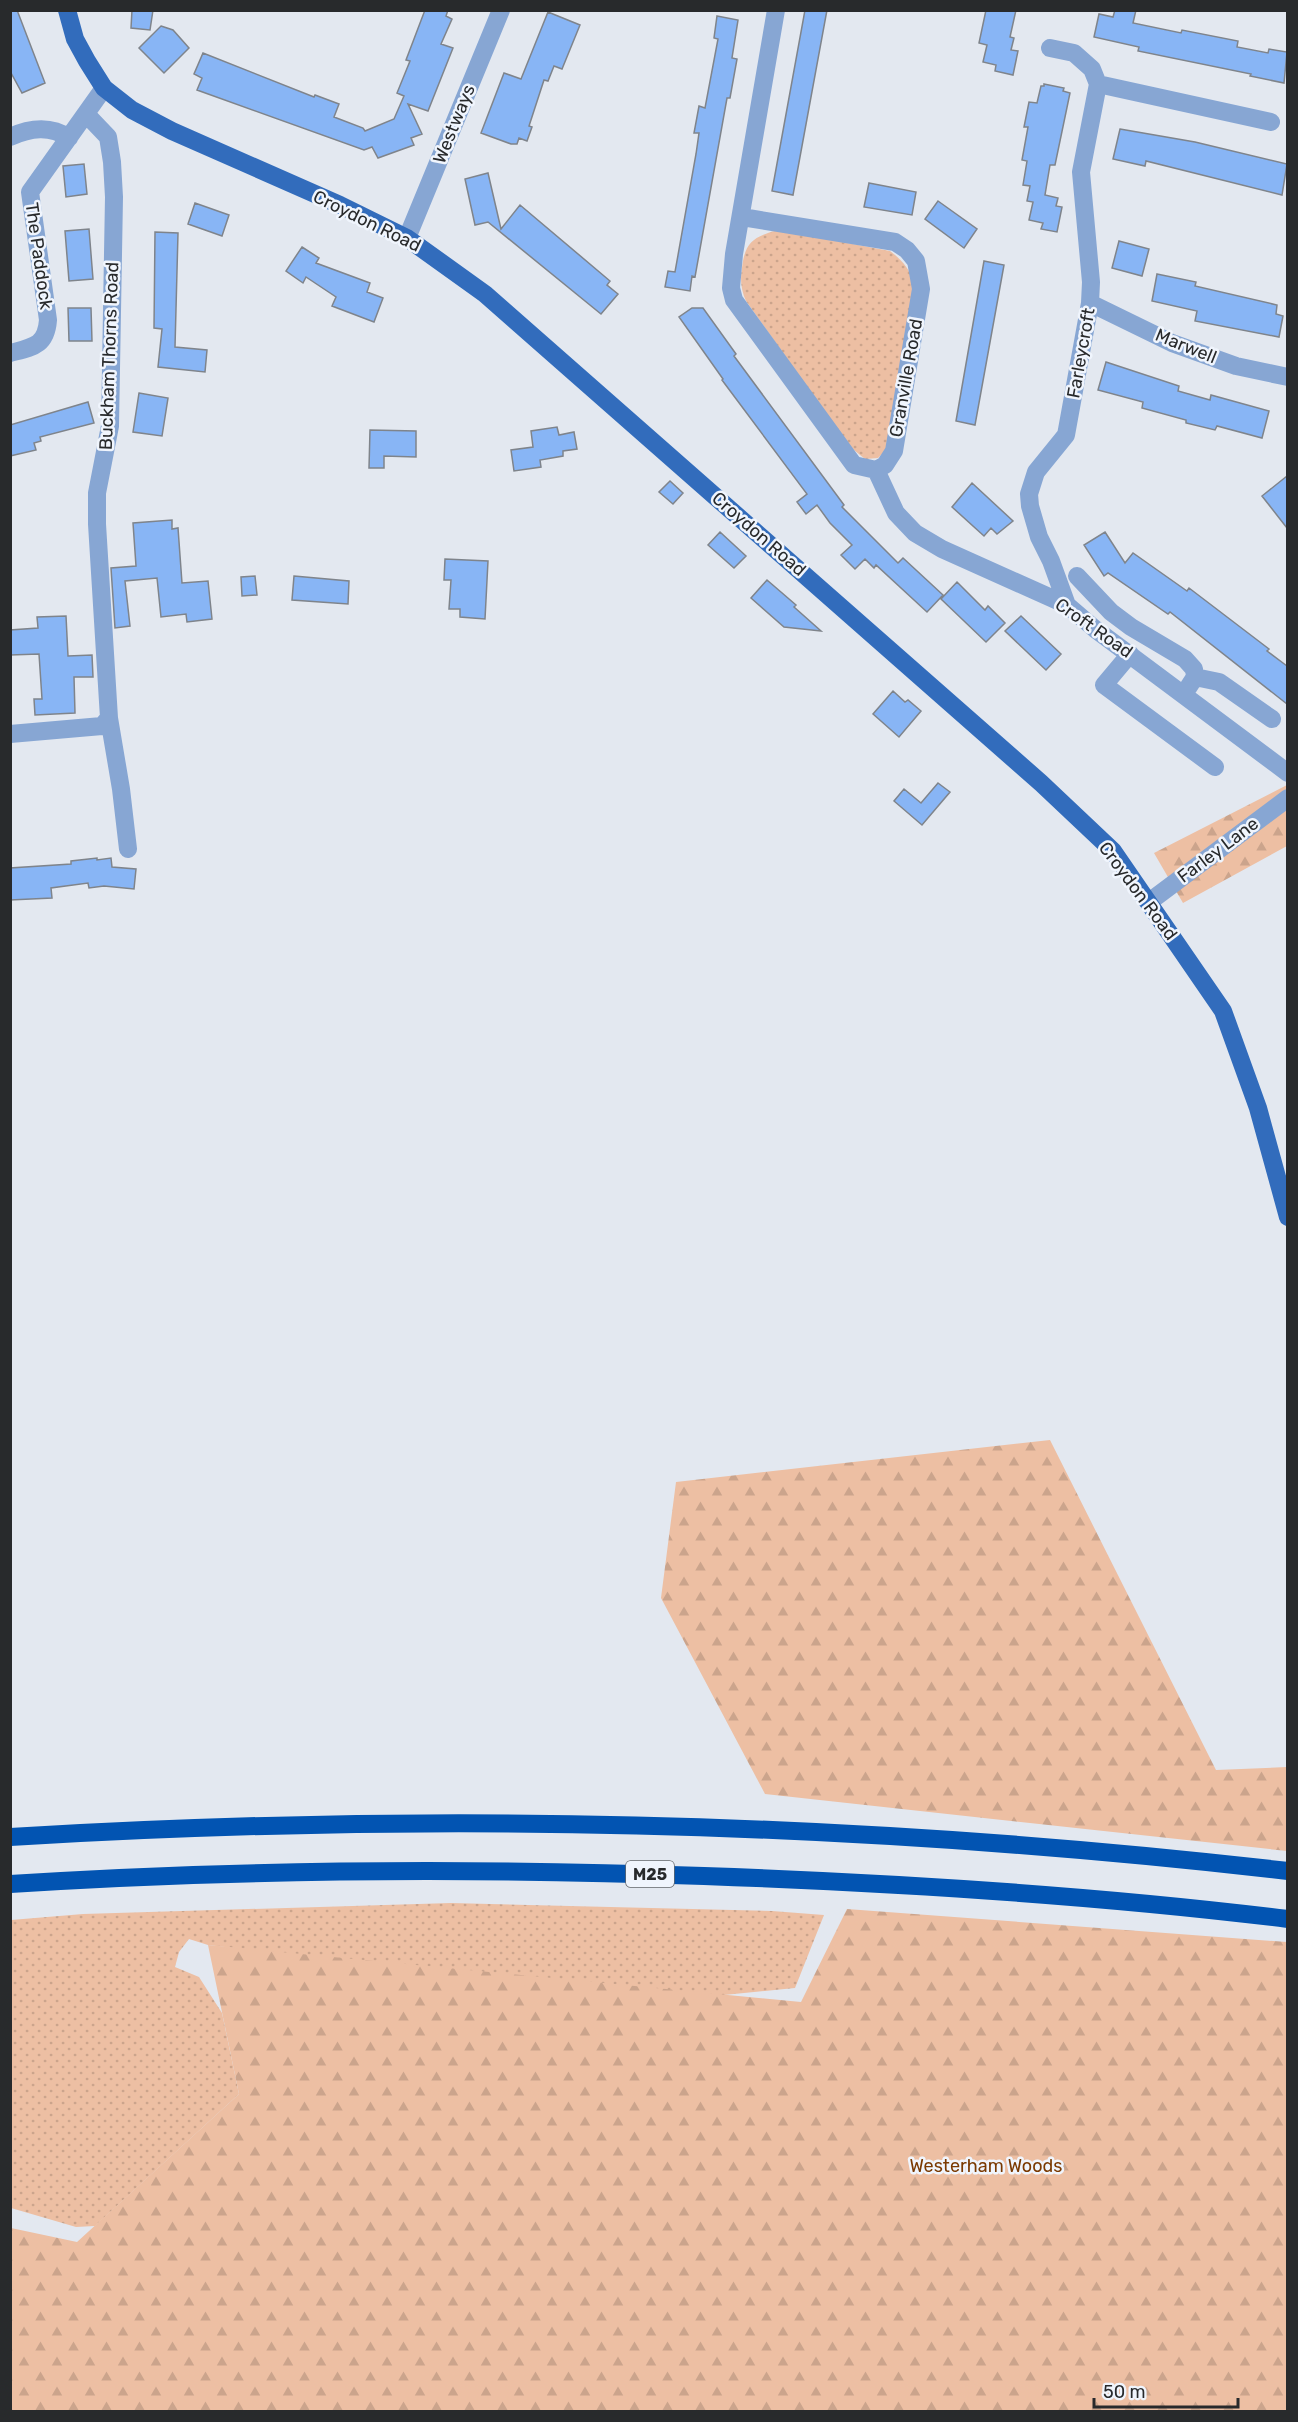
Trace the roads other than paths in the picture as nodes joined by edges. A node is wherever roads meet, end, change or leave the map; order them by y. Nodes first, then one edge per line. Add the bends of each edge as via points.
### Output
1 (68, 10) edge
2 (501, 10) edge
3 (776, 10) edge
4 (1050, 48) dead end
5 (1098, 84) junction
6 (104, 88) junction
7 (87, 115) junction
8 (1271, 122) dead end
9 (10, 137) edge
10 (69, 138) junction
11 (742, 217) junction
12 (407, 238) junction
13 (1090, 303) junction
14 (10, 353) edge
15 (1287, 377) edge
16 (876, 470) junction
17 (1077, 576) dead end
18 (1067, 605) junction
19 (1130, 654) junction
20 (1195, 677) junction
21 (1184, 694) junction
22 (109, 718) junction
23 (1272, 719) dead end
24 (10, 734) edge
25 (1215, 767) dead end
26 (1287, 772) edge
27 (1287, 798) edge
28 (128, 849) dead end
29 (1149, 902) junction
30 (1287, 1217) edge
31 (10, 1837) edge
32 (1287, 1871) edge
33 (10, 1884) edge
34 (1287, 1919) edge

1 - 6 main road, Croydon Road via 75,39
2 - 12 street, Westways
3 - 11 street
4 - 5 street via 1074,53 1092,69
5 - 8 street
5 - 13 street, Farleycroft via 1081,172
6 - 7 street, The Paddock
6 - 12 main road, Croydon Road via 132,110 172,131
7 - 10 street, The Paddock
7 - 22 street, Buckham Thorns Road via 108,137 114,197 110,426 97,493 96,524
9 - 10 street via 42,128
10 - 14 street, The Paddock via 30,192 47,333 40,344
11 - 16 street via 731,279 735,300 854,465
11 - 16 street, Granville Road via 895,243 916,261 921,289 894,451 885,465
12 - 29 main road, Croydon Road via 533,334 1041,783 1113,851
13 - 15 street, Marwell via 1172,343 1236,366
13 - 18 street, Farleycroft via 1066,435 1036,472 1029,494 1040,537
16 - 18 street, Croft Road via 896,513 915,533
17 - 20 street via 1111,612 1185,659 1194,669
18 - 19 street, Croft Road
19 - 21 street, Croft Road
19 - 25 street via 1104,685
20 - 21 street
20 - 23 street via 1219,682
21 - 26 street, Croft Road
22 - 24 street via 102,726
22 - 28 street, Buckham Thorns Road
27 - 29 street, Farley Lane
29 - 30 main road, Croydon Road via 1223,1011 1258,1108
31 - 32 highway via 275,1826 627,1826 1011,1844
33 - 34 highway, M25 via 322,1872 650,1874 959,1888

